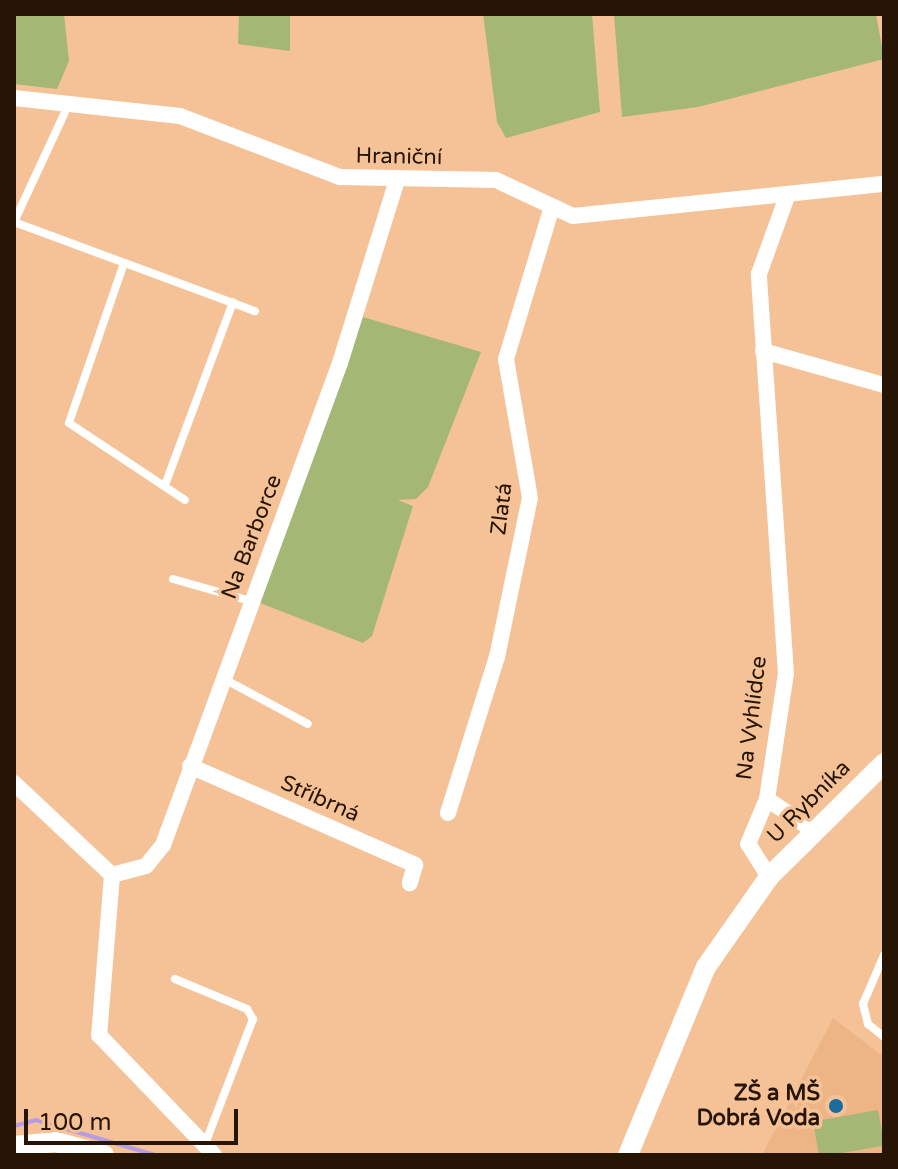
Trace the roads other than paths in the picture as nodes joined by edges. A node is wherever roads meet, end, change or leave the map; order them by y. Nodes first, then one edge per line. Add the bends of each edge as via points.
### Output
1 (14, 98) edge
2 (65, 112) dead end
3 (396, 183) junction
4 (884, 184) edge
5 (786, 199) junction
6 (551, 210) junction
7 (14, 222) edge
8 (124, 263) junction
9 (233, 302) junction
10 (255, 311) dead end
11 (763, 351) junction
12 (884, 385) edge
13 (165, 485) junction
14 (185, 500) dead end
15 (173, 579) dead end
16 (251, 601) junction
17 (221, 678) junction
18 (308, 724) dead end
19 (884, 763) edge
20 (190, 766) junction
21 (14, 783) edge
22 (767, 799) junction
23 (448, 813) dead end
24 (811, 829) junction
25 (112, 875) junction
26 (769, 877) junction
27 (410, 883) dead end
28 (884, 955) edge
29 (175, 979) dead end
30 (884, 1037) edge
31 (14, 1146) edge
32 (210, 1149) edge
33 (104, 1155) edge
34 (628, 1155) edge

1 - 3 street, Hraniční via 180,116 317,171
2 - 7 lane
3 - 6 street, Hraniční via 496,180
3 - 16 street, Na Barborce
4 - 5 street, Hraniční
5 - 6 street, Hraniční via 620,216
5 - 11 street, Na Vyhlídce via 759,274
6 - 23 street, Zlatá via 506,359 530,498 497,657
7 - 8 lane
8 - 9 lane
8 - 13 lane via 69,423
9 - 10 lane
9 - 13 lane
11 - 12 street
11 - 22 street, Na Vyhlídce via 786,674
13 - 14 lane
15 - 16 lane
16 - 17 street, Na Barborce
17 - 18 lane
17 - 20 street, Na Barborce
19 - 24 street, U Rybníka
20 - 25 street, Na Barborce via 163,845 146,866
20 - 27 street, Stříbrná via 415,865
21 - 25 street
22 - 24 street
22 - 26 street, Na Vyhlídce via 748,844
24 - 26 street, U Rybníka
25 - 32 street via 103,1042
26 - 34 street via 687,1003
28 - 30 lane via 863,1004 868,1024
29 - 32 lane via 247,1009 253,1019
31 - 33 street via 56,1142

